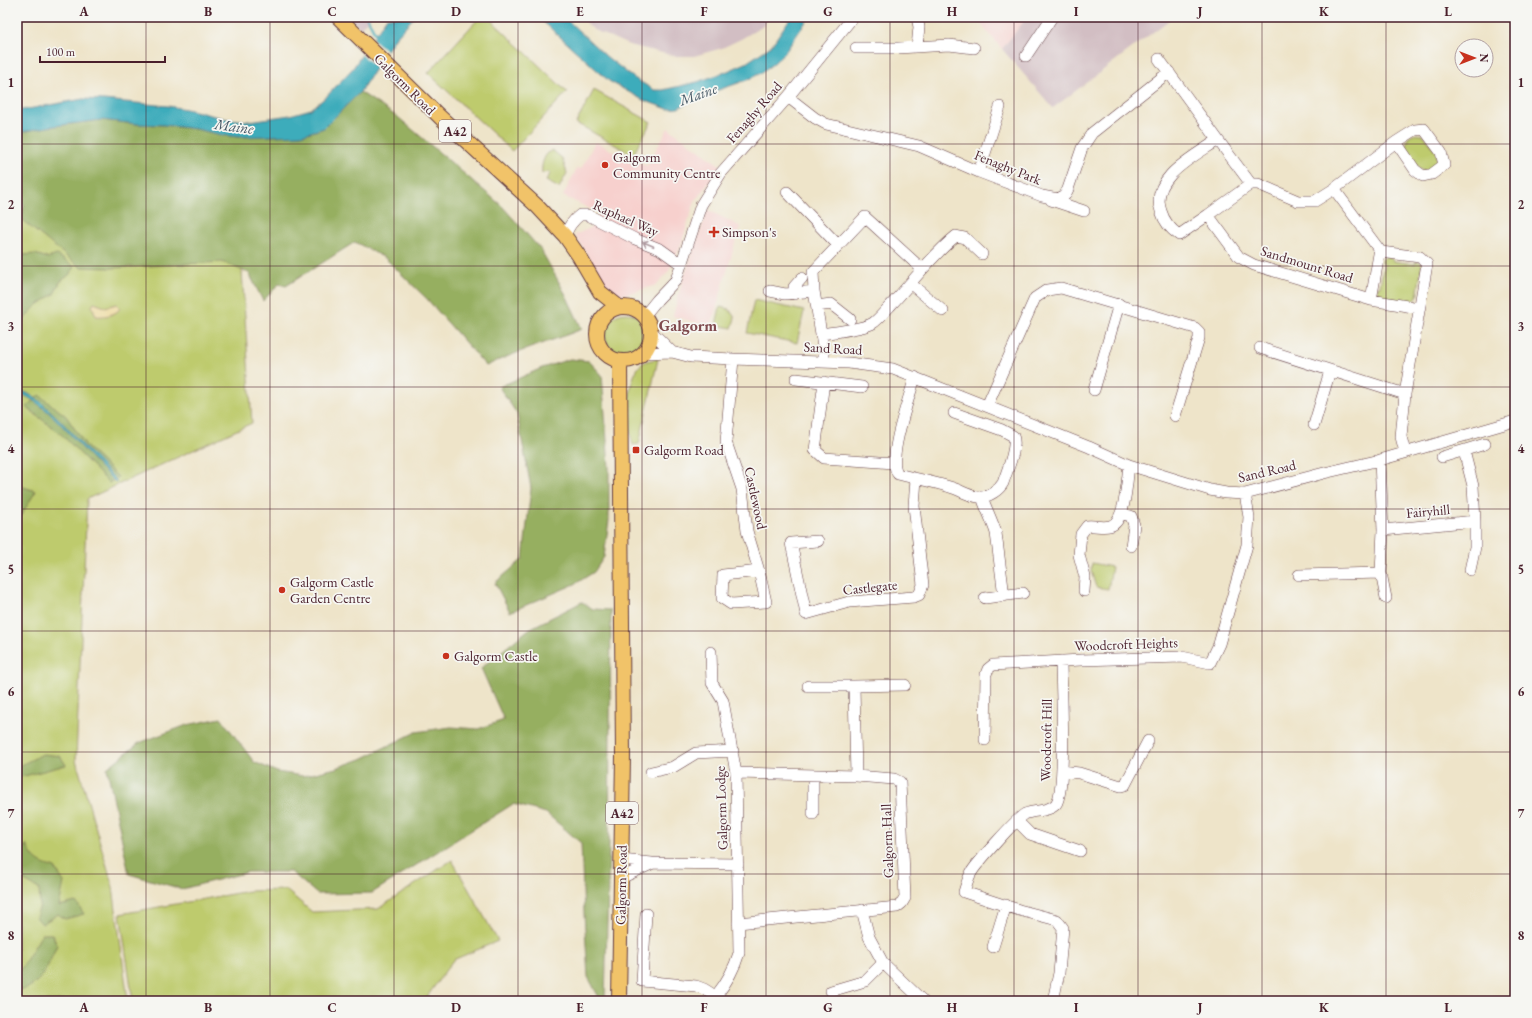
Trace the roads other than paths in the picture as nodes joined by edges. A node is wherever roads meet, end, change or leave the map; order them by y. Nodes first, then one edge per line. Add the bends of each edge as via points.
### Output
1 (338, 17) edge
2 (853, 17) edge
3 (917, 17) edge
4 (1052, 17) edge
5 (917, 47) junction
6 (856, 48) dead end
7 (974, 48) dead end
8 (1026, 56) dead end
9 (1159, 59) dead end
10 (1169, 72) junction
11 (788, 97) junction
12 (1000, 107) dead end
13 (1218, 140) junction
14 (1396, 142) junction
15 (979, 172) junction
16 (1251, 184) junction
17 (1334, 189) junction
18 (787, 192) dead end
19 (1042, 196) junction
20 (1084, 211) dead end
21 (1208, 215) junction
22 (565, 236) junction
23 (838, 245) junction
24 (1383, 251) junction
25 (982, 254) dead end
26 (681, 264) junction
27 (922, 269) junction
28 (802, 278) dead end
29 (910, 284) junction
30 (770, 291) dead end
31 (814, 291) junction
32 (600, 292) junction
33 (795, 294) junction
34 (1371, 300) junction
35 (1119, 304) junction
36 (817, 306) junction
37 (619, 307) junction
38 (1419, 308) junction
39 (943, 311) dead end
40 (644, 316) junction
41 (850, 319) dead end
42 (599, 323) junction
43 (651, 331) junction
44 (821, 334) junction
45 (1260, 348) dead end
46 (672, 352) junction
47 (643, 353) junction
48 (733, 359) junction
49 (620, 361) junction
50 (824, 362) junction
51 (1330, 370) junction
52 (915, 377) junction
53 (796, 378) dead end
54 (824, 382) junction
55 (862, 387) dead end
56 (1094, 390) dead end
57 (1405, 394) junction
58 (987, 406) junction
59 (954, 413) dead end
60 (1175, 416) dead end
61 (1515, 421) edge
62 (1314, 425) dead end
63 (1485, 444) dead end
64 (1464, 451) junction
65 (1405, 452) junction
66 (1442, 457) dead end
67 (1380, 460) junction
68 (894, 463) junction
69 (1129, 465) junction
70 (916, 479) junction
71 (1245, 494) junction
72 (982, 497) junction
73 (1122, 514) junction
74 (1475, 521) junction
75 (1383, 530) junction
76 (818, 542) dead end
77 (1131, 546) dead end
78 (1470, 570) dead end
79 (759, 571) dead end
80 (1381, 573) junction
81 (1299, 575) dead end
82 (1084, 591) dead end
83 (1022, 593) dead end
84 (1004, 596) junction
85 (985, 598) dead end
86 (1386, 598) dead end
87 (711, 652) dead end
88 (1061, 661) junction
89 (905, 685) dead end
90 (808, 686) dead end
91 (854, 686) junction
92 (985, 740) dead end
93 (1148, 741) dead end
94 (733, 751) junction
95 (1062, 771) junction
96 (651, 772) dead end
97 (736, 773) junction
98 (813, 775) junction
99 (856, 776) junction
100 (814, 814) dead end
101 (1017, 822) junction
102 (1080, 851) dead end
103 (625, 856) junction
104 (652, 863) junction
105 (738, 864) junction
106 (621, 878) junction
107 (1006, 905) junction
108 (862, 910) junction
109 (646, 914) dead end
110 (738, 923) junction
111 (993, 947) dead end
112 (883, 963) junction
113 (831, 991) dead end
114 (720, 998) edge
115 (619, 1001) edge
116 (923, 1001) edge
117 (1053, 1001) edge

1 - 22 main road, Galgorm Road / A42
2 - 11 street, Fenaghy Road
3 - 5 street
4 - 8 street
5 - 6 street
5 - 7 street via 949,45
9 - 10 street
10 - 13 street
10 - 19 street, Fenaghy Park via 1092,133 1082,148 1065,195 1054,199
11 - 15 street, Fenaghy Park via 826,124 919,146
11 - 26 street, Fenaghy Road via 721,173 701,205
12 - 15 street
13 - 16 street
13 - 21 street via 1170,175 1159,196 1163,216 1179,235
14 - 14 street via 1415,130 1424,129 1441,152 1444,165 1432,174 1423,176 1415,170
14 - 17 street
15 - 19 street, Fenaghy Park
16 - 17 street via 1258,184 1298,201 1315,201
16 - 21 street
17 - 24 street
18 - 23 street
19 - 20 street
21 - 34 street, Sandmount Road via 1239,257 1254,265
26 -> 22 street, Raphael Way via 660,249 588,215 580,215 573,220
22 - 32 main road, Galgorm Road / A42
23 - 27 street via 864,217
23 - 31 street via 813,272
24 - 34 street via 1379,254
24 - 38 street via 1420,258 1427,264
25 - 27 street via 965,238 956,236
26 - 40 street, Fenaghy Road via 676,280
27 - 29 street
28 - 33 street via 794,287
29 - 39 street
29 - 44 street via 873,323
30 - 33 street
31 - 33 street
31 - 36 street
32 - 37 main road, Galgorm Road / A42
32 - 42 main road
34 - 38 street, Sandmount Road
35 - 56 street
35 - 58 street via 1061,288 1046,290 1035,298
35 - 60 street via 1196,328 1199,332
36 - 41 street via 831,304
36 - 44 street
37 - 40 main road, A42 via 631,308
37 - 42 main road via 609,311
38 - 57 street
40 - 43 main road
42 - 49 main road via 596,331 600,347 608,356
43 - 46 street
43 - 47 main road via 651,339
44 - 50 street
45 - 51 street
46 - 47 street, Sand Road
46 - 48 street, Sand Road via 691,357
47 - 49 main road via 629,361
48 - 50 street, Sand Road
48 - 79 street, Castlewood via 726,442 742,489 747,531
49 - 103 main road, Galgorm Road / A42
50 - 52 street, Sand Road via 892,369
51 - 57 street
51 - 62 street
52 - 58 street, Sand Road
52 - 68 street via 900,428
53 - 54 street
54 - 55 street
54 - 68 street via 815,450 824,458
57 - 65 street via 1401,437
58 - 69 street, Sand Road
59 - 72 street via 1010,433 1015,440 1000,488
61 - 65 street, Sand Road
63 - 64 street
64 - 66 street
64 - 74 street via 1473,486
65 - 67 street, Sand Road
67 - 71 street, Sand Road
67 - 75 street
68 - 70 street via 898,474
69 - 71 street, Sand Road via 1210,490
69 - 73 street
70 - 72 street
70 - 76 street, Castlegate via 914,506 923,585 919,595 914,598 849,602 806,614 791,543
71 - 88 street, Woodcroft Heights via 1249,517 1247,545 1219,644 1210,663 1182,657
72 - 84 street via 996,533
73 - 77 street via 1131,516 1134,522
73 - 82 street via 1116,523 1110,526 1087,526 1081,534 1079,555 1085,577
74 - 75 street, Fairyhill
74 - 78 street via 1475,546
75 - 80 street
80 - 81 street
80 - 86 street
83 - 84 street
84 - 85 street
87 - 94 street, Galgorm Lodge via 712,684 723,701
88 - 92 street, Woodcroft Heights via 993,665 988,669
88 - 95 street, Woodcroft Hill
89 - 91 street
90 - 91 street
91 - 99 street
93 - 95 street via 1125,785
94 - 96 street, Galgorm Lodge via 696,754 673,767
94 - 97 street, Galgorm Lodge
95 - 101 street, Woodcroft Hill via 1059,798 1055,805 1024,814
97 - 98 street, Galgorm Hall
97 - 105 street, Galgorm Lodge
98 - 99 street, Galgorm Hall
98 - 100 street
99 - 108 street, Galgorm Hall via 894,778 900,782 905,898 897,907
101 - 102 street via 1030,834
101 - 107 street, Woodcroft Hill via 971,873 964,892
103 - 104 street, Galgorm Lodge
103 - 106 main road, Galgorm Road / A42
104 - 105 street, Galgorm Lodge
104 - 106 street, Galgorm Lodge
105 - 110 street, Galgorm Lodge
106 - 115 main road, Galgorm Road / A42
107 - 111 street
107 - 117 street via 1057,920 1063,928 1060,973
108 - 110 street, Galgorm Hall
108 - 112 street via 869,937
109 - 114 street, Galgorm Lodge via 642,981 696,986
110 - 114 street, Galgorm Lodge via 739,953
112 - 113 street via 865,981
112 - 116 street

